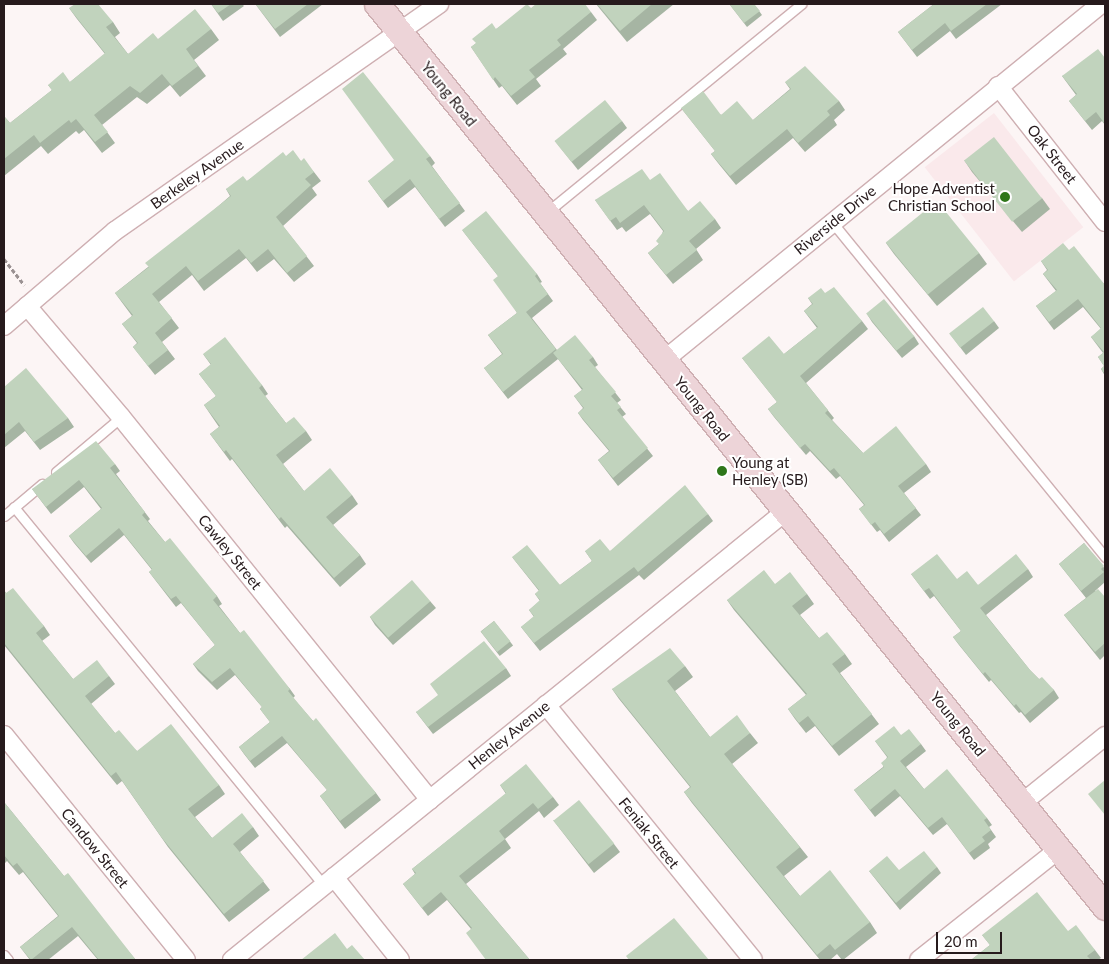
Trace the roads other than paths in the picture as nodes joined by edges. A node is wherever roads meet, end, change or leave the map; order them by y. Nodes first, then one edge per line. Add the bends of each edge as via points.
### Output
1 (377, 4) edge
2 (439, 4) edge
3 (802, 4) edge
4 (1101, 4) edge
5 (400, 32) junction
6 (998, 86) junction
7 (545, 214) junction
8 (832, 222) junction
9 (1105, 222) edge
10 (31, 303) junction
11 (4, 326) edge
12 (663, 361) junction
13 (121, 417) junction
14 (14, 507) junction
15 (786, 511) junction
16 (4, 516) edge
17 (1105, 557) edge
18 (546, 705) junction
19 (4, 735) edge
20 (1105, 736) edge
21 (430, 800) junction
22 (1022, 803) junction
23 (1059, 849) junction
24 (329, 882) junction
25 (1105, 907) edge
26 (4, 955) edge
27 (8, 960) edge
28 (186, 960) edge
29 (232, 960) edge
30 (400, 960) edge
31 (753, 960) edge
32 (919, 960) edge

1 - 5 street, Young Road
2 - 5 street, Berkeley Avenue
3 - 7 lane
4 - 6 street, Riverside Drive
5 - 7 street, Young Road
5 - 10 street, Berkeley Avenue via 115,231
6 - 8 street, Riverside Drive
6 - 9 street, Oak Street
7 - 12 street, Young Road
8 - 12 street, Riverside Drive
8 - 17 lane
10 - 11 street, Berkeley Avenue
10 - 13 street, Cawley Street
12 - 15 street, Young Road
13 - 14 lane
13 - 21 street, Cawley Street
14 - 16 lane
14 - 24 lane
15 - 18 street, Henley Avenue
15 - 22 street, Young Road
18 - 21 street, Henley Avenue
18 - 31 street, Feniak Street
19 - 28 street, Candow Street
20 - 22 street
21 - 24 street, Henley Avenue
22 - 23 street, Young Road
23 - 25 street, Young Road
23 - 32 street
24 - 29 street, Henley Avenue
24 - 30 street
26 - 27 lane

